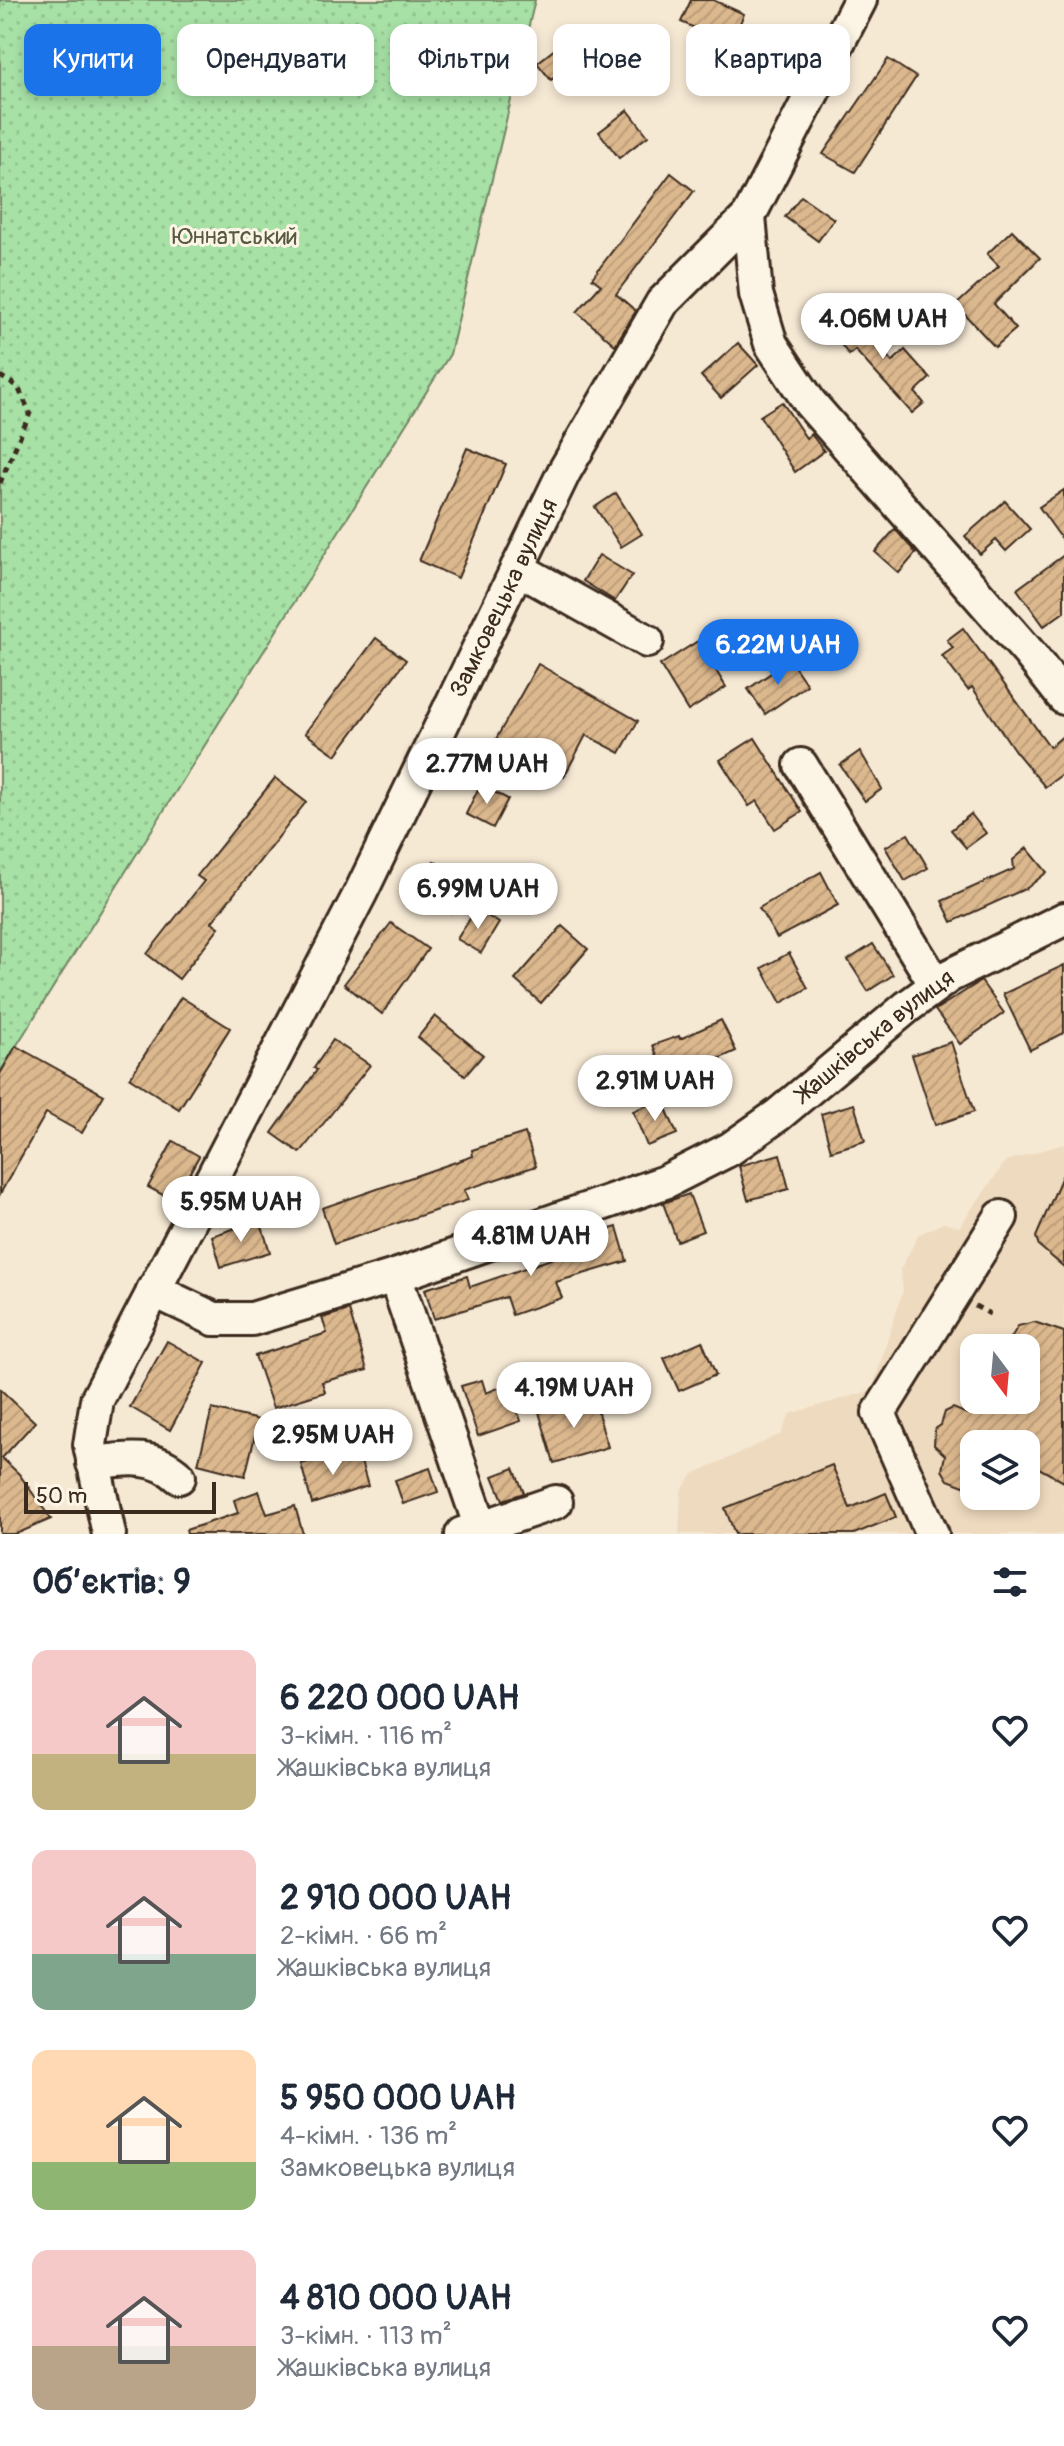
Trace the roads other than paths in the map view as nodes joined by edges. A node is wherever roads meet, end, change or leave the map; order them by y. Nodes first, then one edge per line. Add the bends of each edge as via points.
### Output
1 (860, 0) edge
2 (749, 216) junction
3 (517, 568) junction
4 (647, 641) dead end
5 (1064, 698) edge
6 (801, 765) dead end
7 (1064, 919) edge
8 (936, 985) junction
9 (1001, 1217) dead end
10 (395, 1276) junction
11 (153, 1290) junction
12 (93, 1463) junction
13 (179, 1477) dead end
14 (556, 1502) dead end
15 (472, 1531) edge
16 (109, 1534) edge
17 (932, 1534) edge

1 - 2 street, Замковецька вулиця
2 - 3 street, Замковецька вулиця via 662,303 564,472
2 - 5 street via 756,294 771,344 810,403
3 - 4 street
3 - 11 street, Замковецька вулиця via 361,892
6 - 8 street
7 - 8 street, Жашківська вулиця
8 - 10 street, Жашківська вулиця via 730,1149 665,1182
9 - 17 street via 879,1413
10 - 11 street, Жашківська вулиця via 252,1319 214,1319
10 - 15 street
11 - 12 street, Замковецька вулиця via 97,1400 91,1426
12 - 13 street via 148,1460 167,1465
12 - 16 street, Замковецька вулиця
14 - 15 street

